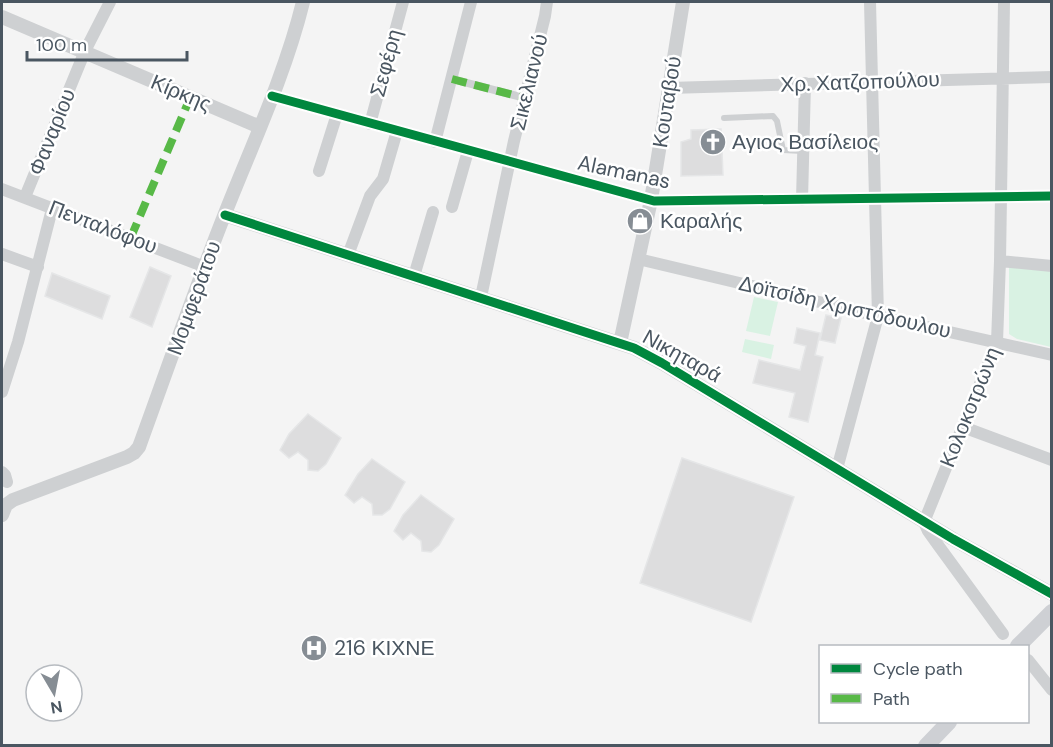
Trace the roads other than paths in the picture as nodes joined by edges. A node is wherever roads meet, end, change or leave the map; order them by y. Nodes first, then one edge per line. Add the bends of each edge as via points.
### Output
1 (110, 2) edge
2 (303, 2) edge
3 (403, 2) edge
4 (471, 2) edge
5 (547, 2) edge
6 (683, 2) edge
7 (870, 2) edge
8 (1004, 2) edge
9 (2, 17) edge
10 (85, 51) junction
11 (1052, 77) edge
12 (1003, 78) junction
13 (452, 79) junction
14 (872, 81) junction
15 (805, 83) junction
16 (669, 88) junction
17 (272, 96) junction
18 (525, 98) junction
19 (337, 114) junction
20 (724, 118) dead end
21 (370, 124) junction
22 (260, 127) junction
23 (397, 131) junction
24 (435, 142) junction
25 (468, 151) junction
26 (804, 151) junction
27 (509, 162) junction
28 (319, 171) dead end
29 (2, 189) edge
30 (1052, 196) edge
31 (25, 197) junction
32 (1001, 197) junction
33 (876, 199) junction
34 (651, 200) junction
35 (802, 200) junction
36 (452, 207) dead end
37 (52, 208) junction
38 (434, 212) dead end
39 (225, 215) junction
40 (2, 254) edge
41 (348, 255) junction
42 (638, 259) junction
43 (1000, 261) junction
44 (1052, 266) edge
45 (38, 267) junction
46 (205, 267) junction
47 (414, 276) junction
48 (481, 297) junction
49 (878, 316) junction
50 (997, 342) junction
51 (620, 343) junction
52 (1052, 355) edge
53 (2, 392) edge
54 (963, 427) junction
55 (1052, 460) edge
56 (837, 469) junction
57 (2, 515) edge
58 (924, 522) junction
59 (1052, 594) edge
60 (1052, 612) edge
61 (1003, 634) dead end
62 (1019, 645) edge
63 (1029, 661) edge
64 (1052, 690) edge
65 (948, 723) edge
66 (926, 746) edge

1 - 10 street, Φαναρίου
2 - 17 street, Μομφεράτου
3 - 21 street, Σεφέρη
4 - 13 street
5 - 18 street, Σικελιανού
6 - 16 street, Κουταβού
7 - 14 street
8 - 12 street, Κολοκοτρώνη
9 - 10 street, Κίρκης
10 - 22 street, Κίρκης
10 - 31 street, Φαναρίου
11 - 12 street, Χρ. Χατζοπούλου
12 - 14 street, Χρ. Χατζοπούλου
12 - 32 street, Κολοκοτρώνη
13 - 18 street
13 - 24 street
14 - 15 street, Χρ. Χατζοπούλου
14 - 33 street
15 - 16 street, Χρ. Χατζοπούλου
15 - 26 street
16 - 34 street, Κουταβού
17 - 19 street, Alamanas
17 - 22 street, Μομφεράτου
18 - 27 street, Σικελιανού
19 - 21 street, Alamanas
19 - 28 street
20 - 26 lane via 773,116 783,150
21 - 23 street, Alamanas
22 - 39 street, Μομφεράτου
23 - 24 street, Alamanas
23 - 41 street via 383,179 370,196
24 - 25 street, Alamanas
25 - 27 street, Alamanas
25 - 36 street
26 - 35 street
27 - 34 street, Alamanas
27 - 48 street, Σικελιανού
29 - 31 street, Πενταλόφου
30 - 32 street, Alamanas
31 - 37 street, Πενταλόφου
32 - 33 street, Alamanas
32 - 43 street, Κολοκοτρώνη
33 - 35 street, Alamanas
33 - 49 street
34 - 35 street, Alamanas
34 - 42 street, Κουταβού
37 - 45 street
37 - 46 street, Πενταλόφου
38 - 47 street
39 - 41 street, Νικηταρά
39 - 46 street, Μομφεράτου
40 - 45 street
41 - 47 street, Νικηταρά
42 - 49 street, Δοϊτσίδη Χριστόδουλου
42 - 51 street, Κουταβού
43 - 44 street
43 - 50 street, Κολοκοτρώνη
45 - 53 street
46 - 57 street, Μομφεράτου via 139,447 134,453 13,500
47 - 48 street, Νικηταρά
48 - 51 street, Νικηταρά
49 - 50 street, Δοϊτσίδη Χριστόδουλου
49 - 56 street
50 - 52 street, Δοϊτσίδη Χριστόδουλου
50 - 54 street, Κολοκοτρώνη
51 - 56 street, Νικηταρά via 662,363
54 - 55 street
54 - 58 street, Κολοκοτρώνη
56 - 58 street, Νικηταρά
58 - 59 street, Νικηταρά
58 - 61 street
60 - 62 main road
63 - 64 street
65 - 66 main road

